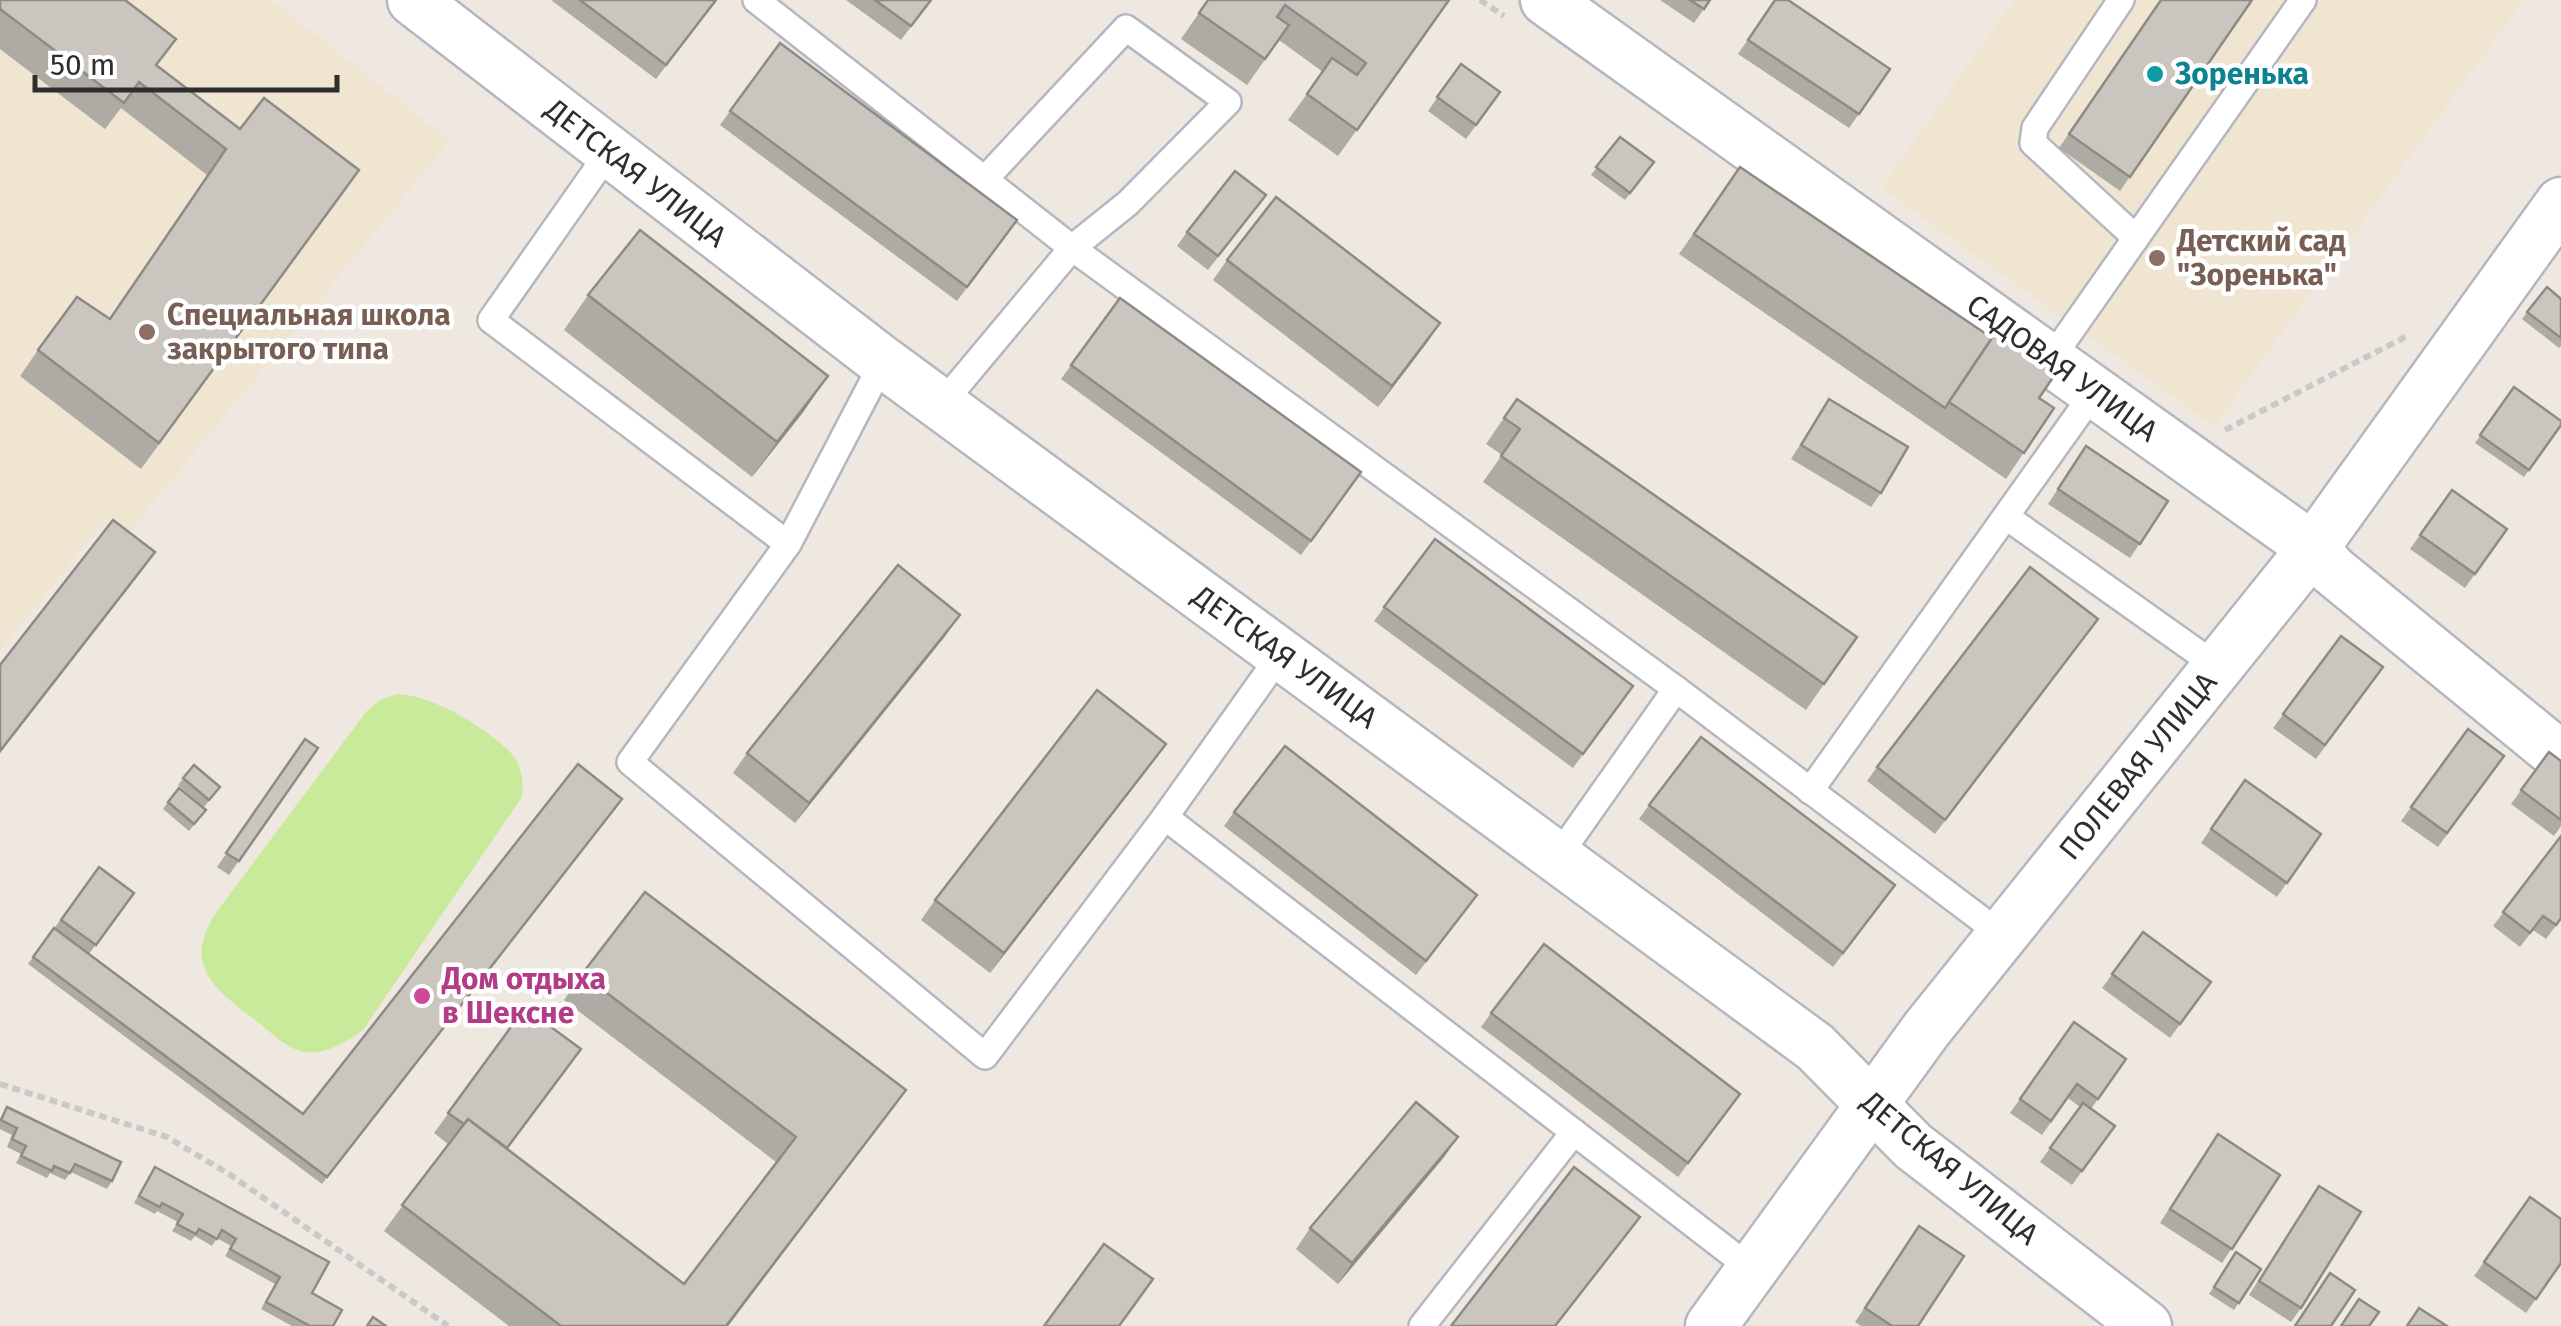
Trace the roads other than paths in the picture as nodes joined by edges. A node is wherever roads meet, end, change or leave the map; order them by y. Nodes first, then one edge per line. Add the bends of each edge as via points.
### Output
1 (413, 0) edge
2 (1546, 0) edge
3 (2121, 0) edge
4 (2303, 0) edge
5 (771, 4) edge
6 (609, 152) junction
7 (985, 179) junction
8 (2561, 203) edge
9 (2136, 238) junction
10 (1072, 248) junction
11 (2051, 359) junction
12 (883, 362) junction
13 (2095, 391) junction
14 (941, 405) junction
15 (2008, 518) junction
16 (788, 544) junction
17 (2313, 548) junction
18 (1281, 654) junction
19 (2218, 667) junction
20 (1676, 689) junction
21 (2561, 756) edge
22 (1810, 791) junction
23 (1165, 817) junction
24 (1558, 855) junction
25 (2002, 935) junction
26 (1870, 1106) junction
27 (1574, 1132) junction
28 (1750, 1268) junction
29 (1422, 1326) edge
30 (1711, 1326) edge
31 (2146, 1326) edge

1 - 6 street, ДЕТСКАЯ УЛИЦА
2 - 11 street, САДОВАЯ УЛИЦА
3 - 9 lane via 2034,128 2033,143
4 - 9 lane
5 - 7 lane
6 - 12 street, ДЕТСКАЯ УЛИЦА
6 - 16 lane via 491,320
7 - 10 lane
7 - 10 lane via 1126,28 1228,102 1128,203
8 - 17 street, ПОЛЕВАЯ УЛИЦА
9 - 11 lane
10 - 14 lane
10 - 20 lane
11 - 13 street, САДОВАЯ УЛИЦА
12 - 14 street, ДЕТСКАЯ УЛИЦА
12 - 16 lane
13 - 15 lane
13 - 17 street, САДОВАЯ УЛИЦА
14 - 18 street, ДЕТСКАЯ УЛИЦА
15 - 19 lane
15 - 22 lane
16 - 23 lane via 630,762 986,1056
17 - 19 street, ПОЛЕВАЯ УЛИЦА
17 - 21 street, САДОВАЯ УЛИЦА
18 - 23 lane
18 - 24 street, ДЕТСКАЯ УЛИЦА
19 - 25 street, ПОЛЕВАЯ УЛИЦА
20 - 22 lane
20 - 24 lane
22 - 25 lane
23 - 27 lane
24 - 26 street, ДЕТСКАЯ УЛИЦА via 1815,1047
25 - 26 street, ПОЛЕВАЯ УЛИЦА
26 - 28 street, ПОЛЕВАЯ УЛИЦА
26 - 31 street, ДЕТСКАЯ УЛИЦА via 1912,1146
27 - 28 lane
27 - 29 lane
28 - 30 street, ПОЛЕВАЯ УЛИЦА

